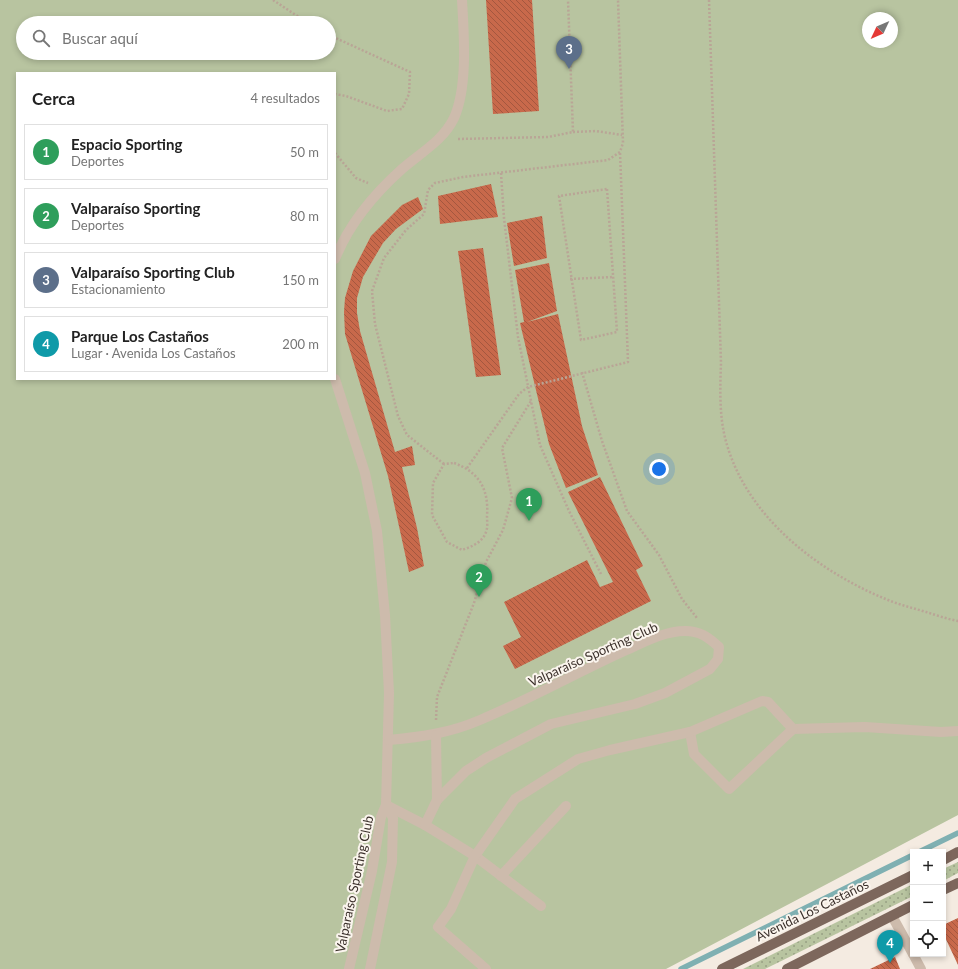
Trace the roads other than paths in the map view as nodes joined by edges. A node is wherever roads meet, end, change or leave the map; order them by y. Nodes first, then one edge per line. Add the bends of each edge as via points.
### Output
1 (462, 0) edge
2 (336, 257) edge
3 (335, 380) edge
4 (793, 728) junction
5 (958, 731) edge
6 (690, 732) junction
7 (436, 735) junction
8 (389, 740) junction
9 (437, 800) junction
10 (386, 805) junction
11 (566, 806) dead end
12 (425, 825) junction
13 (958, 852) edge
14 (475, 856) junction
15 (946, 858) edge
16 (501, 876) junction
17 (910, 876) edge
18 (958, 883) edge
19 (946, 889) edge
20 (541, 906) dead end
21 (910, 907) edge
22 (892, 916) junction
23 (910, 949) edge
24 (915, 957) edge
25 (349, 969) edge
26 (370, 969) edge
27 (486, 969) edge
28 (722, 969) edge
29 (787, 969) edge
30 (921, 969) edge

1 - 2 lane via 463,88 454,118 438,140 382,189 354,222
3 - 8 lane, Valparaíso Sporting Club via 365,473 377,531 385,615
4 - 5 lane via 865,727
4 - 6 lane via 768,702 762,701
4 - 6 lane via 730,789 694,754
6 - 14 lane via 578,760 515,799
7 - 8 lane, Valparaíso Sporting Club
7 - 9 lane, Valparaíso Sporting Club
7 - 9 lane, Valparaíso Sporting Club via 480,721 587,668 657,637 684,631 697,633 707,636 719,647 718,658 710,669 665,693 635,704 551,724 466,771
8 - 10 lane, Valparaíso Sporting Club
9 - 12 lane, Valparaíso Sporting Club
10 - 12 lane
10 - 25 lane, Valparaíso Sporting Club
10 - 26 lane, Valparaíso Sporting Club via 392,818 392,862
11 - 16 lane
12 - 14 lane
13 - 15 main road
14 - 16 lane
14 - 27 lane via 451,909 438,927
16 - 20 lane
17 - 28 main road, Avenida Los Castaños
18 - 19 main road
21 - 22 main road
22 - 23 lane
22 - 29 main road
24 - 30 lane

